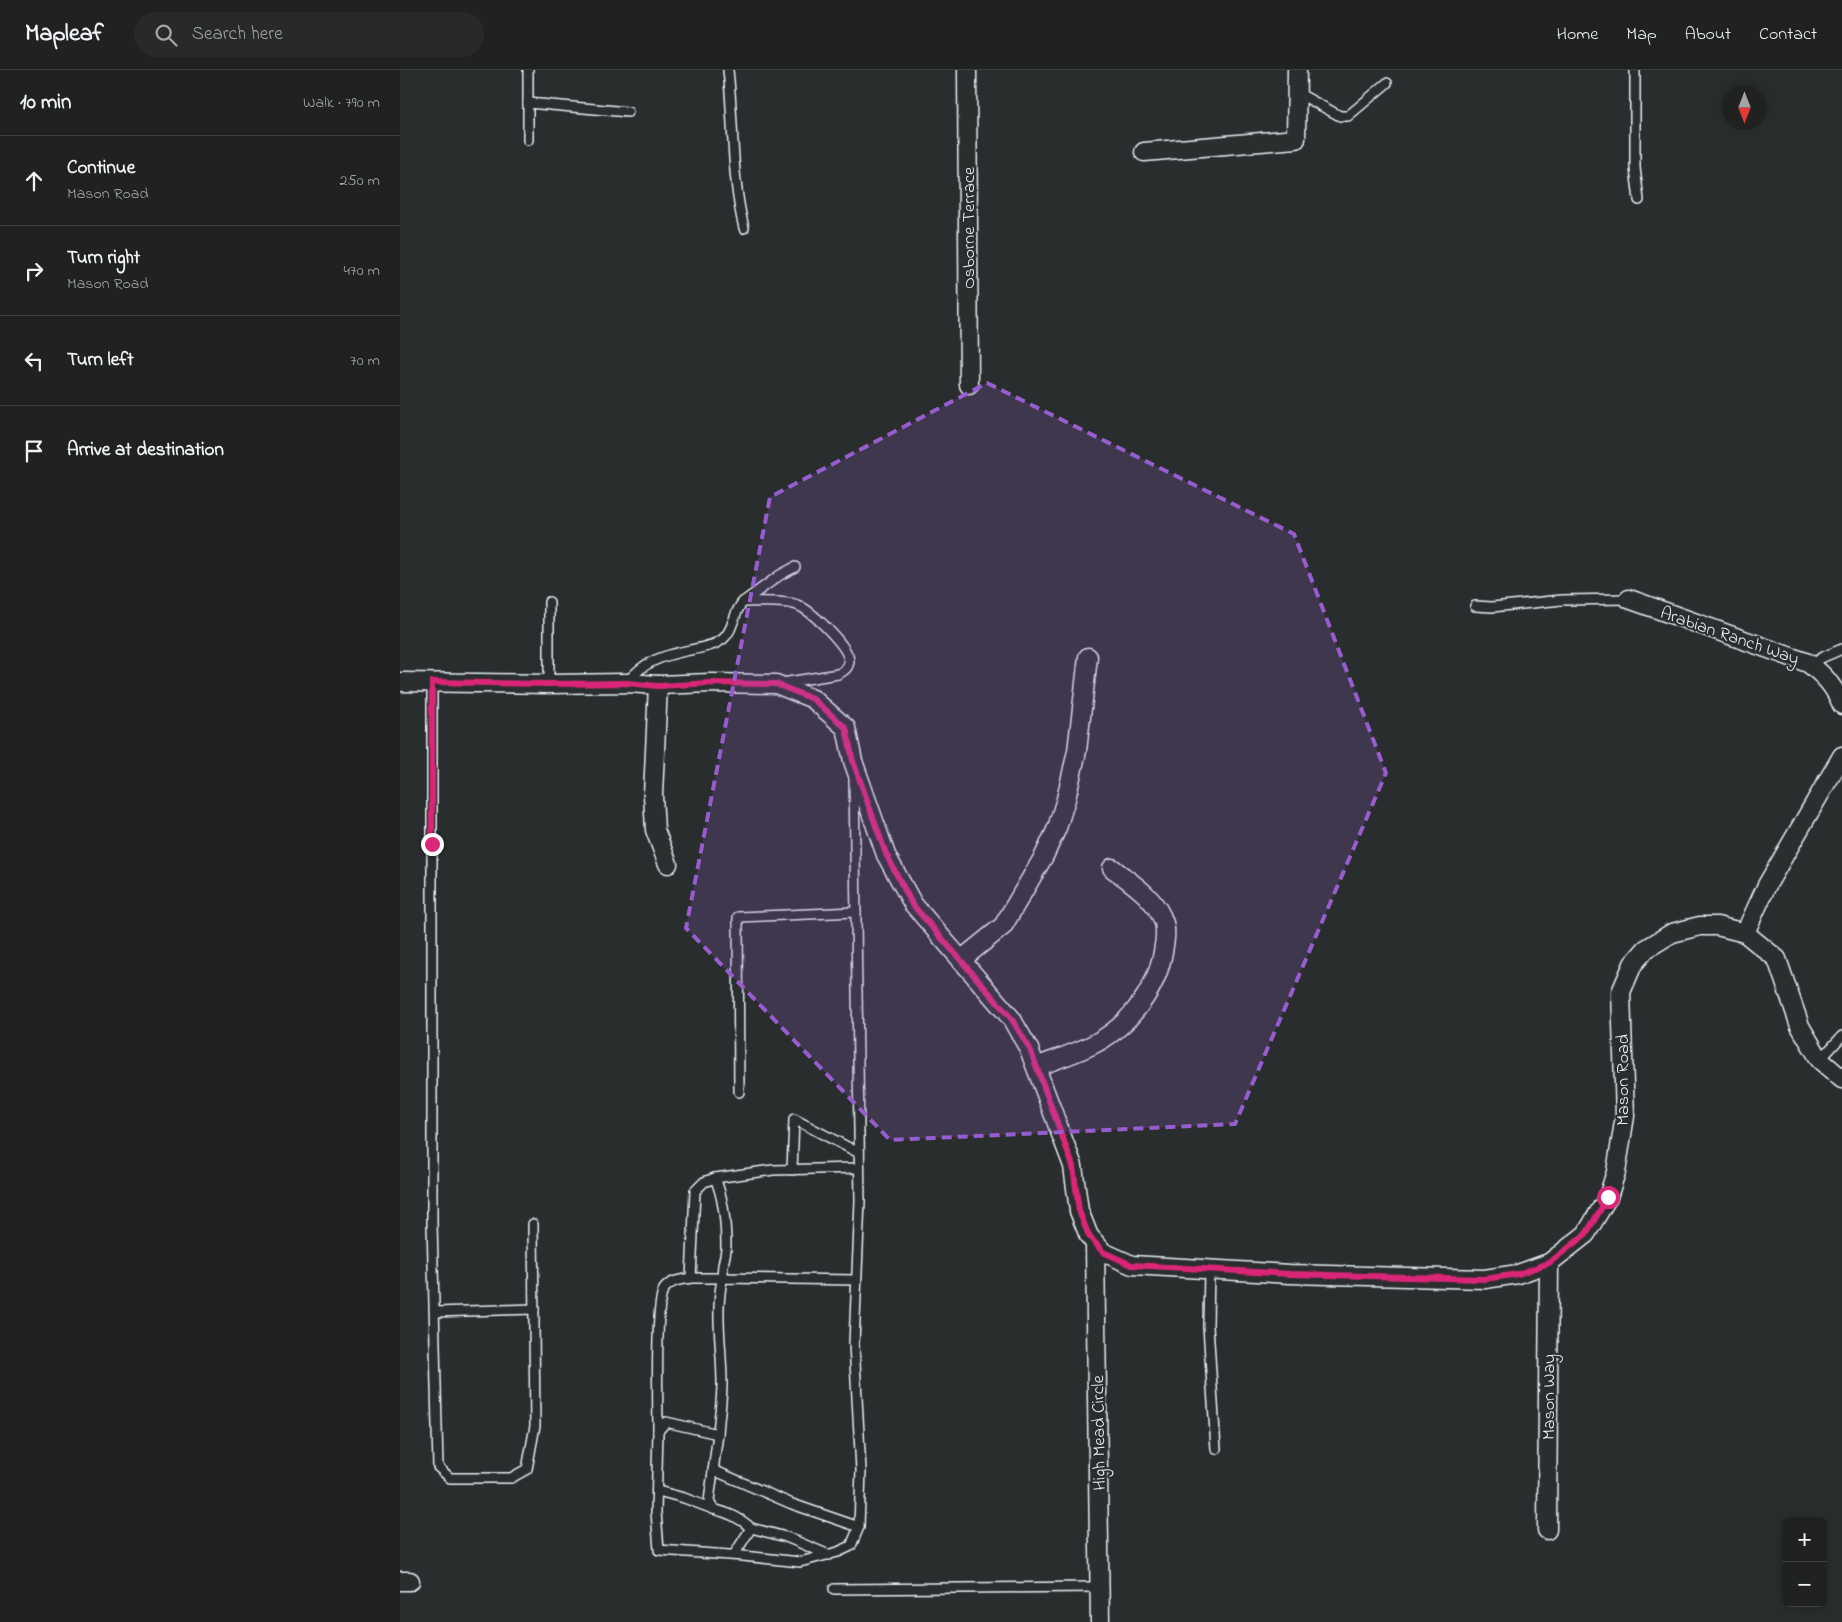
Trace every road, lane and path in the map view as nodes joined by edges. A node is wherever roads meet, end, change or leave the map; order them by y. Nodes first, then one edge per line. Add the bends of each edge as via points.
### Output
1 (528, 70) edge
2 (728, 70) edge
3 (967, 70) edge
4 (1296, 70) edge
5 (1635, 70) edge
6 (1387, 83) dead end
7 (1296, 92) junction
8 (528, 103) junction
9 (628, 112) dead end
10 (528, 140) dead end
11 (1144, 152) dead end
12 (1639, 200) dead end
13 (744, 228) dead end
14 (969, 385) dead end
15 (795, 568) dead end
16 (1629, 599) joint
17 (549, 602) dead end
18 (743, 602) junction
19 (1475, 606) dead end
20 (1842, 649) edge
21 (1088, 656) dead end
22 (1812, 666) junction
23 (400, 682) edge
24 (432, 682) junction
25 (627, 683) junction
26 (549, 684) junction
27 (776, 684) junction
28 (658, 686) junction
29 (1842, 705) edge
30 (1842, 756) edge
31 (853, 761) junction
32 (668, 864) dead end
33 (1112, 868) dead end
34 (856, 912) junction
35 (1745, 933) junction
36 (961, 960) junction
37 (1842, 1036) edge
38 (1820, 1060) junction
39 (1036, 1067) junction
40 (1842, 1079) edge
41 (739, 1092) dead end
42 (859, 1152) junction
43 (859, 1168) junction
44 (792, 1170) junction
45 (715, 1178) junction
46 (533, 1224) dead end
47 (1095, 1244) junction
48 (1549, 1263) junction
49 (1209, 1269) junction
50 (691, 1278) junction
51 (724, 1278) junction
52 (856, 1280) junction
53 (534, 1310) junction
54 (435, 1312) junction
55 (658, 1431) junction
56 (718, 1434) junction
57 (1216, 1449) dead end
58 (713, 1470) junction
59 (658, 1491) junction
60 (713, 1509) junction
61 (859, 1527) junction
62 (751, 1528) junction
63 (1547, 1530) dead end
64 (734, 1555) junction
65 (829, 1555) junction
66 (1100, 1587) junction
67 (834, 1589) dead end
68 (1100, 1622) edge

1 - 8 lane
2 - 13 lane via 734,174
3 - 14 street, Osborne Terrace
4 - 7 street
5 - 12 lane via 1635,168
6 - 7 lane via 1348,116 1340,116
7 - 11 street via 1296,139
8 - 9 lane
8 - 10 lane
15 - 18 lane
16 - 19 lane
16 - 22 street, Arabian Ranch Way
17 - 26 lane
18 - 25 lane via 721,640 658,658 637,671
18 - 27 lane via 800,606 813,615 846,652 848,667 838,674
20 - 22 lane
21 - 36 street via 1077,751 1057,828 1003,926
22 - 29 street, Arabian Ranch Way via 1836,690
23 - 24 street, Mason Road
24 - 26 street, Mason Road
24 - 54 lane via 432,1223
25 - 26 street, Mason Road
25 - 28 street, Mason Road
27 - 28 street, Mason Road
27 - 31 street, Mason Road via 813,699 846,728
28 - 32 street via 653,795 655,830
30 - 35 street via 1767,885
31 - 34 lane
31 - 36 street, Mason Road via 890,863 912,904
33 - 39 street via 1138,888 1155,906 1164,923 1165,941 1159,971 1144,1000 1123,1023 1091,1046
34 - 41 lane via 738,917
34 - 42 lane
35 - 38 street, Mason Road via 1777,959 1800,1026
35 - 48 street, Mason Road via 1717,926 1700,926 1672,933 1646,949 1633,964 1621,992 1625,1116 1616,1172 1608,1197 1586,1234
36 - 39 street, Mason Road via 1011,1018 1030,1049
37 - 38 lane
38 - 40 street, Mason Road
39 - 47 street, Mason Road via 1073,1166 1079,1211
42 - 43 lane
42 - 44 lane via 794,1119
43 - 44 lane
43 - 52 lane
44 - 45 lane
45 - 50 lane via 704,1182 695,1191
45 - 51 lane via 721,1192 724,1221 726,1249 721,1269
46 - 53 lane
47 - 49 street, Mason Road via 1103,1252 1132,1265
47 - 66 street, High Mead Circle
48 - 49 street, Mason Road via 1518,1274 1485,1279
48 - 63 street, Mason Way
49 - 57 lane via 1208,1326
50 - 51 lane
50 - 55 lane via 672,1281 662,1290 658,1316
51 - 52 lane
51 - 56 lane via 718,1307 722,1385
52 - 61 lane via 854,1344 862,1470
53 - 54 lane
53 - 54 lane via 535,1426 527,1469 511,1478 450,1478 438,1467
55 - 56 lane via 666,1422
55 - 59 lane
56 - 58 lane
58 - 60 lane via 709,1501
58 - 61 lane via 792,1504
59 - 60 lane
59 - 64 lane via 659,1550
60 - 62 lane via 741,1518
61 - 65 lane via 851,1546
62 - 64 lane
62 - 65 lane via 786,1537
64 - 65 lane via 800,1562
66 - 67 lane
66 - 68 street, High Mead Circle

